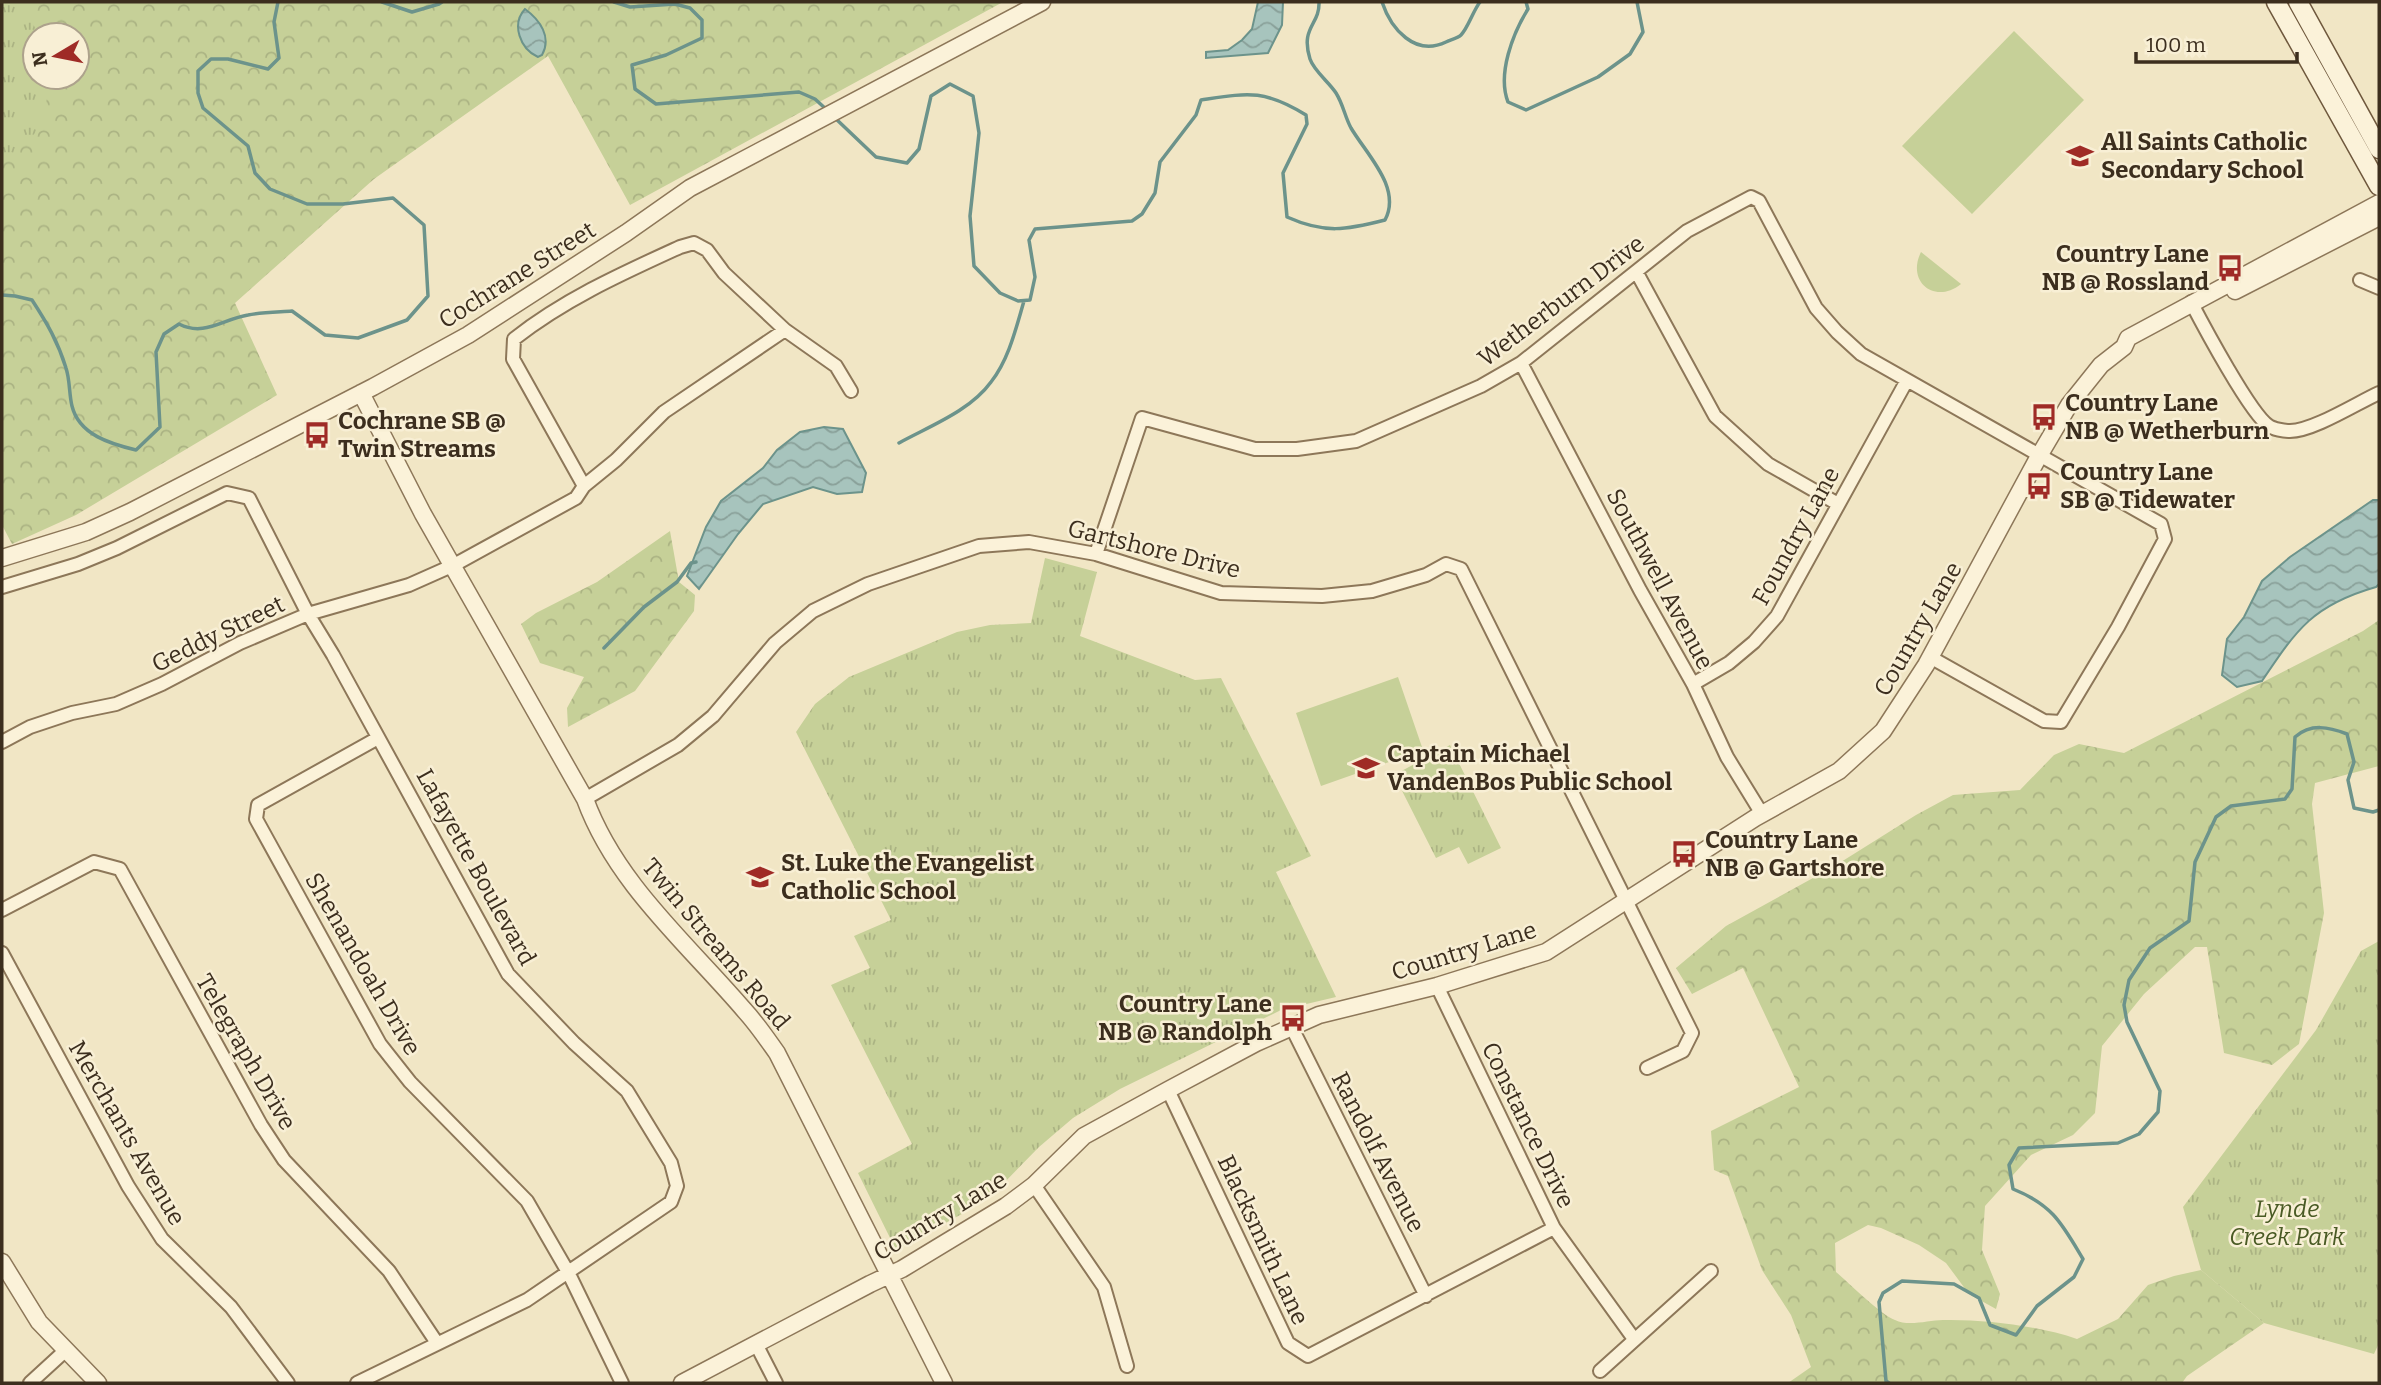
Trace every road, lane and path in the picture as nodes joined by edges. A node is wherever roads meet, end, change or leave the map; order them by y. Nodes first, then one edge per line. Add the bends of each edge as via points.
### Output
1 (1042, 2) edge
2 (2276, 2) edge
3 (2298, 2) edge
4 (2379, 149) edge
5 (2379, 186) edge
6 (2379, 203) edge
7 (2379, 217) edge
8 (1637, 273) junction
9 (2360, 279) dead end
10 (2379, 288) edge
11 (2193, 307) junction
12 (785, 330) junction
13 (1521, 363) junction
14 (1906, 382) junction
15 (851, 391) dead end
16 (361, 393) junction
17 (2379, 393) edge
18 (2039, 456) junction
19 (584, 486) junction
20 (1838, 504) junction
21 (1096, 554) junction
22 (2, 558) edge
23 (454, 565) junction
24 (2, 587) edge
25 (308, 614) junction
26 (1930, 657) junction
27 (1693, 684) junction
28 (378, 738) junction
29 (2, 742) edge
30 (585, 799) junction
31 (1762, 814) junction
32 (1627, 901) junction
33 (2, 910) edge
34 (2, 953) edge
35 (1437, 986) junction
36 (1292, 1028) junction
37 (1647, 1068) dead end
38 (1168, 1090) junction
39 (1034, 1185) junction
40 (1554, 1227) junction
41 (2, 1262) edge
42 (1711, 1271) dead end
43 (568, 1272) junction
44 (889, 1275) junction
45 (1426, 1296) junction
46 (1634, 1339) junction
47 (437, 1343) junction
48 (756, 1344) junction
49 (66, 1350) junction
50 (1127, 1366) dead end
51 (1600, 1371) dead end
52 (30, 1383) edge
53 (98, 1383) edge
54 (288, 1383) edge
55 (357, 1383) edge
56 (622, 1383) edge
57 (682, 1383) edge
58 (776, 1383) edge
59 (944, 1383) edge

1 - 16 street, Cochrane Street via 690,187 468,335
2 - 5 main road
3 - 4 main road
6 - 11 street, Country Lane
7 - 11 street, Country Lane
8 - 13 street, Wetherburn Drive
8 - 14 street, Wetherburn Drive via 1687,231 1751,197 1759,201 1816,308 1861,354
8 - 20 street via 1715,416 1769,464
9 - 10 street
11 - 17 street via 2256,413 2269,426 2289,431 2308,428
11 - 18 street, Country Lane via 2134,347 2124,346 2101,365 2069,405
12 - 15 street via 836,366
12 - 19 street, Geddy Street via 664,412
12 - 19 street via 724,273 707,250 694,243 545,314 514,339 513,359
13 - 21 street, Wetherburn Drive via 1481,386 1356,441 1255,449 1142,418
13 - 27 street, Southwell Avenue
14 - 18 street, Wetherburn Drive
14 - 20 street, Foundry Lane
16 - 22 street, Cochrane Street via 86,532
16 - 23 street, Twin Streams Road
18 - 26 street, Country Lane
18 - 26 street, Wetherburn Drive via 2161,524 2165,539 2136,594 2061,722 2044,721
19 - 23 street, Geddy Street via 576,498
20 - 27 street, Foundry Lane via 1777,616 1729,663
21 - 30 street, Gartshore Drive via 1029,542 979,546 867,584 813,611 775,643 713,716 678,745
21 - 32 street, Gartshore Drive via 1221,593 1322,596 1372,591 1446,564 1461,569
23 - 25 street, Geddy Street via 409,584
23 - 30 street, Twin Streams Road
24 - 25 street, Lafayette Boulevard via 117,548 227,494 249,498
25 - 28 street, Lafayette Boulevard
25 - 29 street, Geddy Street via 116,704 30,727
26 - 31 street, Country Lane via 1883,731 1839,771
27 - 31 street, Southwell Avenue via 1727,757
28 - 43 street, Lafayette Boulevard via 508,974 573,1043 627,1091 671,1163 677,1186 671,1202
28 - 43 street, Shenandoah Drive via 258,805 256,819 380,1044 410,1082 527,1201
30 - 44 street, Twin Streams Road via 642,897 747,1013 777,1054
31 - 32 street, Country Lane
32 - 35 street, Country Lane via 1546,953
32 - 37 street, Gartshore Drive via 1692,1033 1683,1051
33 - 47 street, Telegraph Drive via 94,862 120,869 284,1160 389,1271
34 - 54 street, Merchants Avenue via 128,1186 162,1239 231,1307
35 - 36 street, Country Lane via 1319,1015
35 - 40 street, Constance Drive
36 - 38 street, Country Lane
36 - 45 street, Randolf Avenue
38 - 39 street, Country Lane via 1084,1136
38 - 45 street, Blacksmith Lane via 1289,1343 1308,1356
39 - 44 street, Country Lane
39 - 50 street via 1104,1287
40 - 45 street, Constance Drive
40 - 46 street
41 - 49 street via 39,1322
42 - 46 street
43 - 47 street, Lafayette Boulevard via 527,1300
43 - 56 street, Shenandoah Drive
44 - 48 street, Country Lane
44 - 59 street, Twin Streams Road
46 - 51 street
47 - 55 street, Lafayette Boulevard
48 - 57 street, Country Lane
48 - 58 street
49 - 52 street
49 - 53 street

